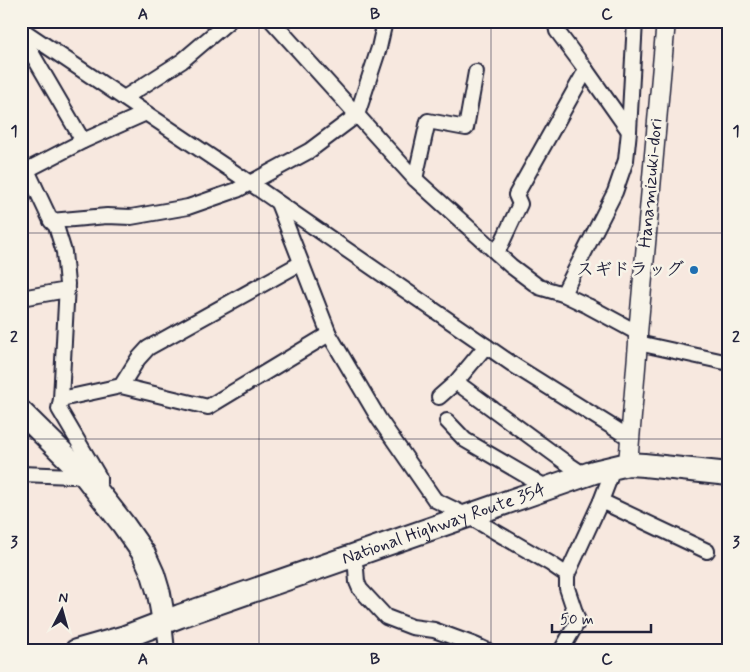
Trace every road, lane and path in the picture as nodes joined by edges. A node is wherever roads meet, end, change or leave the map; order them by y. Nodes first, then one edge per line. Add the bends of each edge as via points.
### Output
1 (229, 21) edge
2 (272, 21) edge
3 (385, 21) edge
4 (555, 21) edge
5 (635, 21) edge
6 (666, 21) edge
7 (21, 28) edge
8 (21, 35) edge
9 (586, 70) junction
10 (476, 72) dead end
11 (124, 98) junction
12 (146, 113) junction
13 (357, 115) junction
14 (629, 131) junction
15 (83, 141) junction
16 (25, 176) edge
17 (415, 179) junction
18 (250, 183) junction
19 (278, 203) junction
20 (51, 221) junction
21 (497, 253) junction
22 (301, 263) junction
23 (66, 290) junction
24 (563, 294) junction
25 (21, 298) edge
26 (329, 334) junction
27 (638, 338) junction
28 (486, 346) junction
29 (729, 363) edge
30 (456, 382) junction
31 (121, 386) junction
32 (439, 397) dead end
33 (62, 399) junction
34 (21, 412) edge
35 (447, 421) dead end
36 (630, 438) junction
37 (621, 466) junction
38 (83, 473) junction
39 (21, 474) edge
40 (729, 474) edge
41 (586, 476) junction
42 (549, 489) junction
43 (98, 493) junction
44 (602, 501) junction
45 (468, 516) junction
46 (707, 551) dead end
47 (353, 557) junction
48 (567, 575) junction
49 (164, 622) junction
50 (125, 637) junction
51 (76, 651) edge
52 (95, 651) edge
53 (166, 651) edge
54 (488, 651) edge
55 (561, 651) edge

1 - 11 street via 182,60
2 - 13 street
3 - 13 street
4 - 9 street via 557,31
5 - 14 street
6 - 27 street, Hanamizuki-dori
7 - 11 street
8 - 15 street
9 - 14 street
9 - 21 street via 516,195 520,204
10 - 17 street via 466,128 428,121
11 - 12 street
12 - 15 street
12 - 18 street
13 - 17 street
13 - 18 street via 308,151
14 - 24 street via 626,160 615,192
15 - 16 street
16 - 20 street
17 - 21 street
18 - 19 street
18 - 20 street via 188,207 130,216
19 - 22 street
19 - 28 street
20 - 23 street via 56,226 64,252
21 - 24 street via 539,288
22 - 26 street
22 - 31 street via 148,348
23 - 25 street
23 - 33 street
24 - 27 street
26 - 31 street via 208,407
26 - 45 street via 379,419 435,500
27 - 29 street
27 - 36 street, Hanamizuki-dori
28 - 30 street
28 - 36 street
30 - 32 street
30 - 41 street
31 - 33 street
33 - 43 street via 59,409 99,477
34 - 38 highway
35 - 42 street via 465,440
36 - 37 street, Hanamizuki-dori
37 - 40 highway, National Highway Route 354 via 644,465
37 - 41 highway, National Highway Route 354
37 - 44 street
38 - 39 street via 73,476
38 - 43 highway
41 - 42 highway, National Highway Route 354
42 - 45 highway, National Highway Route 354
43 - 49 highway via 144,554 159,594
44 - 46 street
44 - 48 street
45 - 47 highway, National Highway Route 354
45 - 48 street
47 - 49 highway, National Highway Route 354
47 - 54 street via 360,589 386,617 412,627 434,630
48 - 55 street via 567,588 578,620
49 - 50 highway, National Highway Route 354
49 - 53 street
50 - 51 highway
50 - 52 highway

